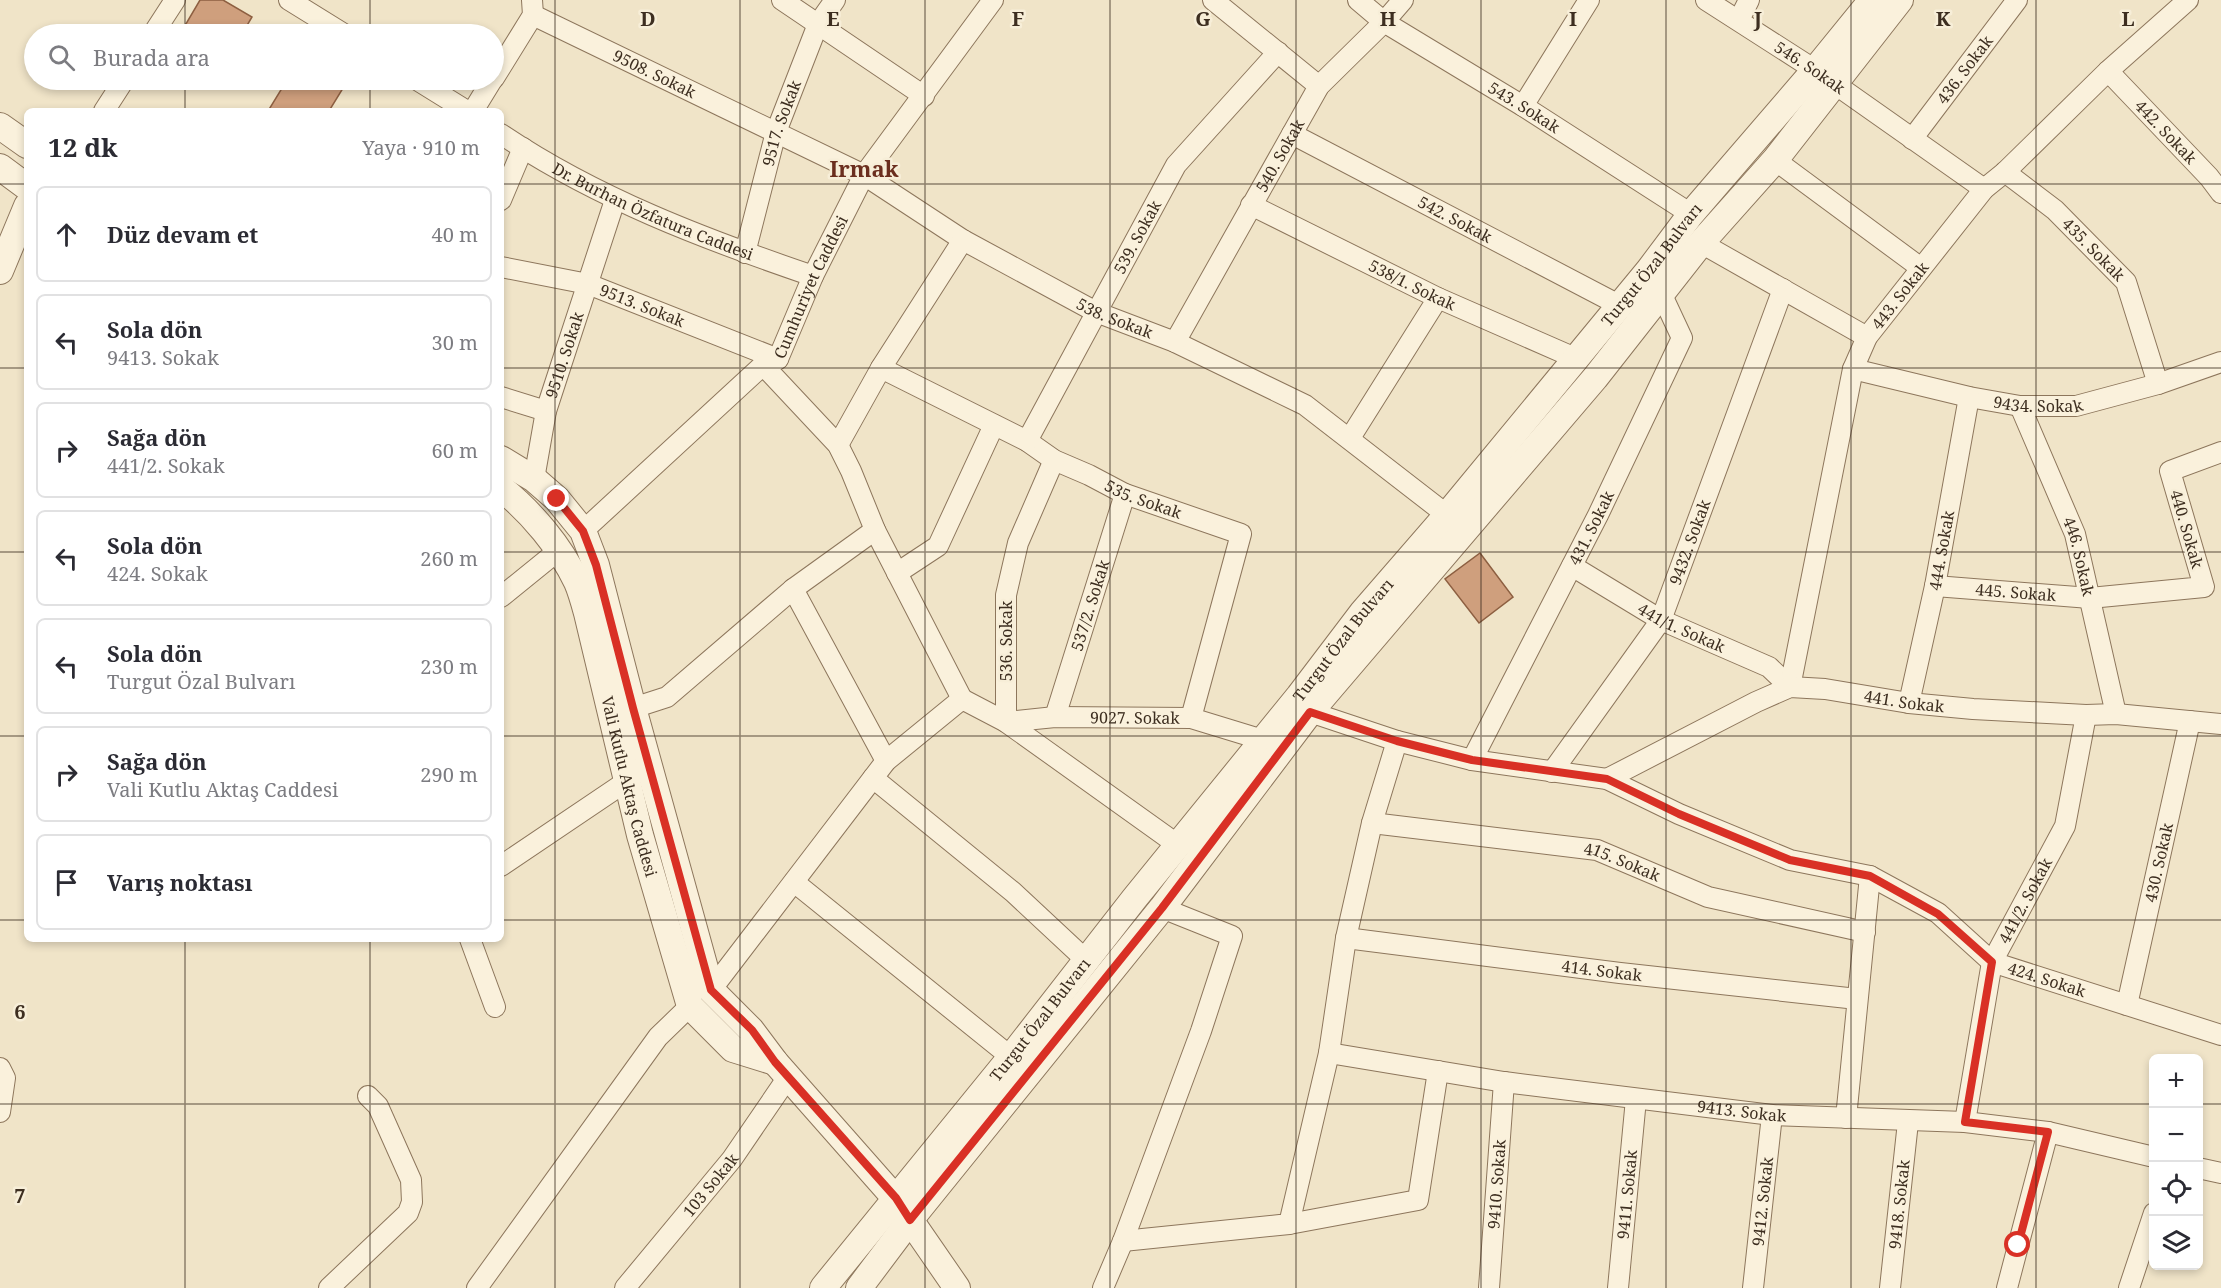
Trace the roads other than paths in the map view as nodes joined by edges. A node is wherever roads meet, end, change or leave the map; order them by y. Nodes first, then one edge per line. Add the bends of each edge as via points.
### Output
1 (175, 0) edge
2 (289, 0) edge
3 (782, 0) edge
4 (835, 0) edge
5 (993, 0) edge
6 (1213, 0) edge
7 (1358, 0) edge
8 (1402, 0) edge
9 (1589, 0) edge
10 (1706, 0) edge
11 (1749, 0) edge
12 (1872, 0) edge
13 (1900, 0) edge
14 (2017, 0) edge
15 (2188, 0) edge
16 (532, 8) edge
17 (1739, 20) junction
18 (1384, 22) junction
19 (159, 24) edge
20 (328, 24) edge
21 (818, 24) junction
22 (1278, 52) junction
23 (504, 59) edge
24 (2108, 71) junction
25 (1824, 77) junction
26 (1318, 86) junction
27 (118, 90) edge
28 (433, 90) edge
29 (486, 90) edge
30 (924, 96) junction
31 (1523, 106) junction
32 (106, 108) edge
33 (462, 108) edge
34 (475, 108) edge
35 (0, 126) edge
36 (776, 132) junction
37 (1292, 134) junction
38 (504, 136) edge
39 (1912, 140) junction
40 (24, 143) edge
41 (523, 148) junction
42 (1775, 160) junction
43 (0, 167) edge
44 (2005, 172) junction
45 (864, 175) junction
46 (24, 185) edge
47 (1984, 189) junction
48 (504, 193) edge
49 (2221, 193) edge
50 (615, 200) junction
51 (1251, 205) junction
52 (24, 213) edge
53 (1691, 214) junction
54 (963, 240) junction
55 (1701, 243) junction
56 (745, 253) junction
57 (504, 268) edge
58 (1921, 268) junction
59 (0, 271) edge
60 (813, 276) junction
61 (588, 284) junction
62 (1783, 290) junction
63 (1661, 293) junction
64 (1438, 298) junction
65 (1620, 304) junction
66 (1096, 312) junction
67 (1867, 338) junction
68 (1175, 342) junction
69 (1575, 358) junction
70 (770, 362) junction
71 (2221, 362) edge
72 (881, 368) junction
73 (1853, 369) junction
74 (2158, 384) junction
75 (1969, 397) junction
76 (504, 398) edge
77 (2020, 406) junction
78 (546, 411) junction
79 (994, 425) junction
80 (1350, 438) junction
81 (1027, 441) junction
82 (838, 445) junction
83 (2221, 452) edge
84 (1054, 460) junction
85 (504, 461) edge
86 (534, 479) junction
87 (504, 490) edge
88 (1125, 494) junction
89 (1447, 515) junction
90 (875, 530) junction
91 (583, 531) junction
92 (559, 550) junction
93 (1572, 566) junction
94 (897, 573) junction
95 (1935, 586) junction
96 (2204, 587) joint
97 (793, 589) junction
98 (504, 595) edge
99 (2090, 598) junction
100 (1661, 620) junction
101 (1790, 687) junction
102 (962, 699) junction
103 (1909, 703) junction
104 (633, 708) junction
105 (1310, 712) junction
106 (2116, 714) junction
107 (2086, 715) junction
108 (1055, 717) junction
109 (1191, 718) junction
110 (2190, 721) junction
111 (1006, 722) junction
112 (2221, 724) edge
113 (1263, 740) junction
114 (1397, 741) junction
115 (1472, 760) junction
116 (886, 761) junction
117 (1552, 772) junction
118 (873, 778) junction
119 (1607, 779) junction
120 (627, 781) junction
121 (1371, 823) junction
122 (1178, 845) junction
123 (504, 864) edge
124 (1870, 876) junction
125 (794, 882) junction
126 (1162, 908) junction
127 (1865, 932) junction
128 (1346, 938) junction
129 (471, 942) edge
130 (1087, 961) junction
131 (1992, 962) junction
132 (711, 990) junction
133 (1857, 999) junction
134 (2127, 1005) junction
135 (690, 1006) junction
136 (495, 1007) dead end
137 (2221, 1035) edge
138 (1329, 1053) junction
139 (1011, 1057) junction
140 (0, 1068) edge
141 (781, 1069) junction
142 (1438, 1071) junction
143 (1504, 1082) junction
144 (368, 1096) dead end
145 (1636, 1099) junction
146 (0, 1112) edge
147 (1772, 1115) junction
148 (1846, 1118) junction
149 (1908, 1122) junction
150 (1965, 1122) junction
151 (2048, 1132) junction
152 (2149, 1156) edge
153 (2203, 1169) edge
154 (2221, 1173) edge
155 (896, 1198) junction
156 (2153, 1216) edge
157 (910, 1220) junction
158 (1289, 1224) junction
159 (1123, 1241) junction
160 (329, 1288) edge
161 (477, 1288) edge
162 (625, 1288) edge
163 (823, 1288) edge
164 (859, 1288) edge
165 (957, 1288) edge
166 (1103, 1288) edge
167 (1489, 1288) edge
168 (1618, 1288) edge
169 (1752, 1288) edge
170 (1890, 1288) edge
171 (2007, 1288) edge
172 (2129, 1288) edge

1 - 19 street
2 - 20 street
3 - 21 street
4 - 21 street, 9517. Sokak
5 - 30 street, Cumhuriyet Caddesi
6 - 22 street
7 - 18 street, 543. Sokak
8 - 18 street, 540. Sokak
9 - 31 street
10 - 17 street, 546. Sokak
11 - 17 street
12 - 25 street, Turgut Özal Bulvarı
13 - 25 street, Turgut Özal Bulvarı
14 - 39 street, 436. Sokak
15 - 24 street, 443. Sokak
16 - 23 street
16 - 36 street, 9508. Sokak
17 - 25 street, 546. Sokak
18 - 26 street, 540. Sokak
18 - 31 street, 543. Sokak
21 - 30 street
21 - 36 street, 9517. Sokak
22 - 26 street
22 - 66 street, 539. Sokak via 1176,165
24 - 44 street, 443. Sokak
24 - 49 street, 442. Sokak
25 - 39 street, 546. Sokak
25 - 42 street, Turgut Özal Bulvarı
25 - 53 street, Turgut Özal Bulvarı
26 - 37 street, 540. Sokak
27 - 32 street
28 - 33 street
29 - 34 street
30 - 45 street, Cumhuriyet Caddesi
31 - 53 street, 543. Sokak
35 - 40 street
36 - 45 street, 538. Sokak
36 - 56 street, 9517. Sokak
37 - 51 street, 540. Sokak
37 - 65 street, 542. Sokak
38 - 41 street, Dr. Burhan Özfatura Caddesi
39 - 47 street, 546. Sokak
41 - 48 street
41 - 50 street, Dr. Burhan Özfatura Caddesi
42 - 55 street, Turgut Özal Bulvarı
42 - 58 street
43 - 46 street
44 - 47 street, 443. Sokak
44 - 74 street, 435. Sokak via 2055,210 2126,282
45 - 54 street, 538. Sokak
45 - 60 street, Cumhuriyet Caddesi
47 - 58 street, 443. Sokak
50 - 56 street, Dr. Burhan Özfatura Caddesi
50 - 61 street, 9510. Sokak
51 - 64 street, 538/1. Sokak
51 - 68 street, 540. Sokak
52 - 59 street
53 - 65 street, Turgut Özal Bulvarı
54 - 66 street, 538. Sokak
54 - 72 street
55 - 62 street
55 - 63 street, Turgut Özal Bulvarı
56 - 60 street, Dr. Burhan Özfatura Caddesi
57 - 61 street, 9513. Sokak
58 - 67 street, 443. Sokak
60 - 70 street, Cumhuriyet Caddesi
61 - 70 street, 9513. Sokak
61 - 78 street, 9510. Sokak
62 - 67 street
62 - 100 street, 9432. Sokak
63 - 93 street, 431. Sokak via 1682,338
63 - 105 street, Turgut Özal Bulvarı via 1595,378
64 - 69 street, 538/1. Sokak
64 - 80 street
65 - 69 street, Turgut Özal Bulvarı
66 - 68 street, 538. Sokak
66 - 81 street, 539. Sokak
67 - 73 street, 443. Sokak
68 - 80 street, 538. Sokak via 1305,405
69 - 89 street, Turgut Özal Bulvarı
70 - 82 street
70 - 91 street, Cumhuriyet Caddesi
71 - 74 street, 9434. Sokak
72 - 79 street, 535. Sokak
72 - 82 street
73 - 75 street, 9434. Sokak
73 - 101 street, 443. Sokak
74 - 77 street, 9434. Sokak via 2076,406
75 - 77 street, 9434. Sokak
75 - 95 street, 444. Sokak
76 - 78 street
77 - 99 street, 446. Sokak via 2075,534
78 - 86 street, 9510. Sokak
79 - 81 street, 535. Sokak
79 - 94 street via 938,546
80 - 89 street, 538. Sokak
81 - 84 street, 535. Sokak
82 - 90 street
83 - 96 street, 440. Sokak via 2170,471
84 - 88 street, 535. Sokak
84 - 111 street, 536. Sokak via 1018,543 1006,595
85 - 86 street, Vali Kutlu Aktaş Caddesi
86 - 91 street, Vali Kutlu Aktaş Caddesi via 557,499
87 - 92 street, Vali Kutlu Aktaş Caddesi via 521,504
88 - 108 street, 537/2. Sokak
88 - 109 street, 535. Sokak via 1241,534
89 - 113 street, Turgut Özal Bulvarı via 1362,613
90 - 94 street
90 - 97 street
91 - 92 street
91 - 104 street, Vali Kutlu Aktaş Caddesi via 596,565
92 - 98 street
92 - 120 street, Vali Kutlu Aktaş Caddesi via 577,582 587,613
93 - 100 street, 441/1. Sokak
93 - 115 street, 431. Sokak
94 - 102 street
95 - 99 street, 445. Sokak
95 - 103 street, 444. Sokak
96 - 99 street, 445. Sokak
97 - 104 street via 667,697
97 - 116 street
99 - 106 street, 446. Sokak
100 - 101 street, 441/1. Sokak via 1769,667
100 - 117 street, 9432. Sokak
101 - 103 street, 441. Sokak
101 - 119 street, 441. Sokak
102 - 111 street
102 - 116 street
103 - 107 street, 441. Sokak
104 - 132 street, Vali Kutlu Aktaş Caddesi
105 - 114 street, 424. Sokak
105 - 126 street, Turgut Özal Bulvarı
106 - 107 street, 441. Sokak
106 - 110 street, 441. Sokak
107 - 131 street, 441/2. Sokak via 2066,826
108 - 109 street, 9027. Sokak
108 - 111 street, 9027. Sokak
109 - 113 street, 9027. Sokak
110 - 112 street, 441. Sokak
110 - 134 street, 430. Sokak
111 - 122 street
113 - 122 street, Turgut Özal Bulvarı
114 - 115 street, 424. Sokak
114 - 121 street
115 - 117 street, 424. Sokak
116 - 118 street
117 - 119 street, 424. Sokak
118 - 125 street
118 - 130 street via 1013,892
119 - 124 street, 424. Sokak via 1790,860
120 - 123 street
120 - 135 street, Vali Kutlu Aktaş Caddesi
121 - 127 street, 415. Sokak via 1597,850 1708,897
121 - 128 street
122 - 130 street, Turgut Özal Bulvarı
124 - 127 street
124 - 131 street, 424. Sokak via 1938,914
125 - 132 street
125 - 139 street
126 - 157 street, Turgut Özal Bulvarı
126 - 159 street via 1232,936
127 - 133 street
128 - 133 street, 414. Sokak
128 - 138 street
129 - 136 street
130 - 139 street, Turgut Özal Bulvarı
131 - 134 street, 424. Sokak
131 - 150 street, 441/2. Sokak
132 - 141 street via 752,1030
133 - 148 street
134 - 137 street, 424. Sokak
135 - 141 street, Vali Kutlu Aktaş Caddesi via 733,1049
135 - 161 street via 658,1037
138 - 142 street, 9413. Sokak
138 - 158 street
139 - 155 street, Turgut Özal Bulvarı
140 - 146 street via 5,1078
141 - 155 street
141 - 162 street, 103 Sokak via 732,1159
142 - 143 street, 9413. Sokak
142 - 158 street via 1418,1200
143 - 145 street, 9413. Sokak
143 - 167 street, 9410. Sokak
144 - 160 street via 378,1106 407,1170 412,1202 408,1214
145 - 147 street, 9413. Sokak
145 - 168 street, 9411. Sokak
147 - 148 street, 9413. Sokak
147 - 169 street, 9412. Sokak
148 - 149 street, 9413. Sokak
149 - 150 street, 9413. Sokak
149 - 170 street, 9418. Sokak
150 - 151 street, 9413. Sokak
151 - 152 street, 9413. Sokak
151 - 171 street
153 - 154 street
155 - 157 street
155 - 163 street, Turgut Özal Bulvarı
156 - 172 street
157 - 164 street, Turgut Özal Bulvarı
157 - 165 street
158 - 159 street
159 - 166 street

